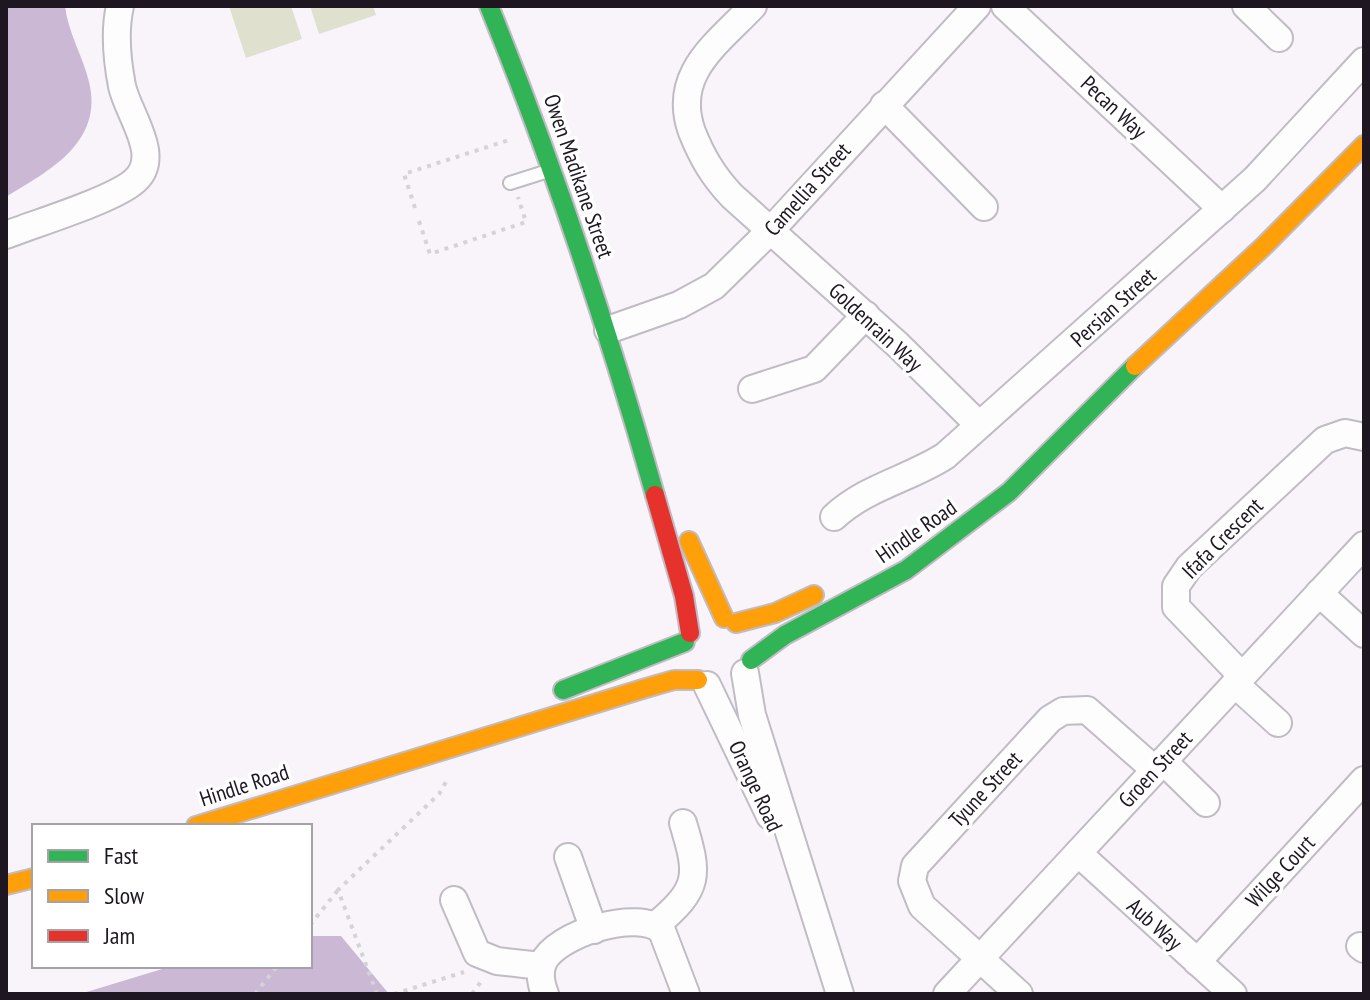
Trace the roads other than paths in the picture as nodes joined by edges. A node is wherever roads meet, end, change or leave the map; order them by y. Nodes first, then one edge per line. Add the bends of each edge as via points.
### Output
1 (120, 6) edge
2 (489, 6) edge
3 (753, 6) edge
4 (977, 6) edge
5 (1005, 6) edge
6 (1246, 6) edge
7 (1279, 38) dead end
8 (1364, 61) edge
9 (884, 105) junction
10 (1364, 145) edge
11 (551, 170) junction
12 (514, 188) road end
13 (984, 207) dead end
14 (1222, 209) junction
15 (771, 230) junction
16 (6, 235) edge
17 (866, 315) junction
18 (608, 330) junction
19 (619, 365) junction
20 (752, 389) dead end
21 (1087, 411) junction
22 (979, 425) junction
23 (1364, 437) edge
24 (834, 517) dead end
25 (938, 521) dead end
26 (1364, 545) edge
27 (830, 587) dead end
28 (1319, 593) junction
29 (730, 620) junction
30 (1364, 634) edge
31 (688, 638) junction
32 (748, 666) junction
33 (1239, 680) junction
34 (703, 682) junction
35 (542, 697) dead end
36 (499, 714) dead end
37 (1278, 723) dead end
38 (1159, 765) junction
39 (1364, 780) edge
40 (308, 789) junction
41 (1206, 803) dead end
42 (683, 823) dead end
43 (202, 824) edge
44 (1078, 853) junction
45 (568, 857) dead end
46 (32, 878) edge
47 (6, 885) edge
48 (805, 888) junction
49 (454, 900) dead end
50 (656, 925) junction
51 (594, 930) junction
52 (980, 959) junction
53 (1197, 962) junction
54 (541, 966) junction
55 (545, 994) edge
56 (686, 994) edge
57 (840, 994) edge
58 (947, 994) edge
59 (1019, 994) edge
60 (1233, 994) edge

1 - 16 street via 119,68 146,152 142,170 125,187
2 - 11 main road, Owen Madikane Street
3 - 15 street, Goldenrain Way via 701,61 685,92 685,106 708,167
4 - 9 street, Camellia Street
5 - 14 street, Pecan Way
6 - 7 street
8 - 14 street, Persian Street
9 - 13 street
9 - 15 street, Camellia Street
10 - 21 main road, Hindle Road
11 - 12 lane
11 - 18 main road, Owen Madikane Street
14 - 22 street, Persian Street
15 - 17 street, Goldenrain Way
15 - 18 street, Camellia Street via 697,297
17 - 20 street via 814,369
17 - 22 street, Goldenrain Way
18 - 19 main road, Owen Madikane Street
19 - 29 main road, Owen Madikane Street via 711,596
19 - 31 main road, Owen Madikane Street via 684,596
21 - 25 main road, Hindle Road
21 - 32 main road, Hindle Road via 1009,492 947,542 862,596 785,635
22 - 24 street, Persian Street via 924,470 865,494
23 - 33 street, Ifafa Crescent via 1345,433 1325,440 1180,578 1176,607
26 - 28 street, Groen Street
27 - 29 main road via 775,613
28 - 30 street
28 - 33 street, Groen Street
29 - 31 main road via 704,621
29 - 32 main road via 751,643
31 - 34 main road via 686,666
31 - 35 main road via 638,663
32 - 34 main road via 732,683
32 - 48 street, Orange Road via 752,715
33 - 37 street
33 - 38 street, Groen Street
34 - 40 main road, Hindle Road via 674,680
34 - 48 street, Orange Road
36 - 40 main road, Hindle Road
38 - 41 street, Tyune Street
38 - 44 street, Groen Street
38 - 52 street, Tyune Street via 1087,710 1063,711 922,856 912,875 917,899
39 - 53 street, Wilge Court
40 - 43 main road, Hindle Road
42 - 50 street via 695,862 692,887
44 - 52 street, Groen Street
44 - 53 street, Aub Way
45 - 51 street
46 - 47 main road
48 - 57 street, Orange Road
49 - 54 street via 477,953
50 - 51 street via 637,920
50 - 56 street
51 - 54 street via 558,946
52 - 58 street, Groen Street
52 - 59 street, Tyune Street
53 - 60 street, Aub Way
54 - 55 street

